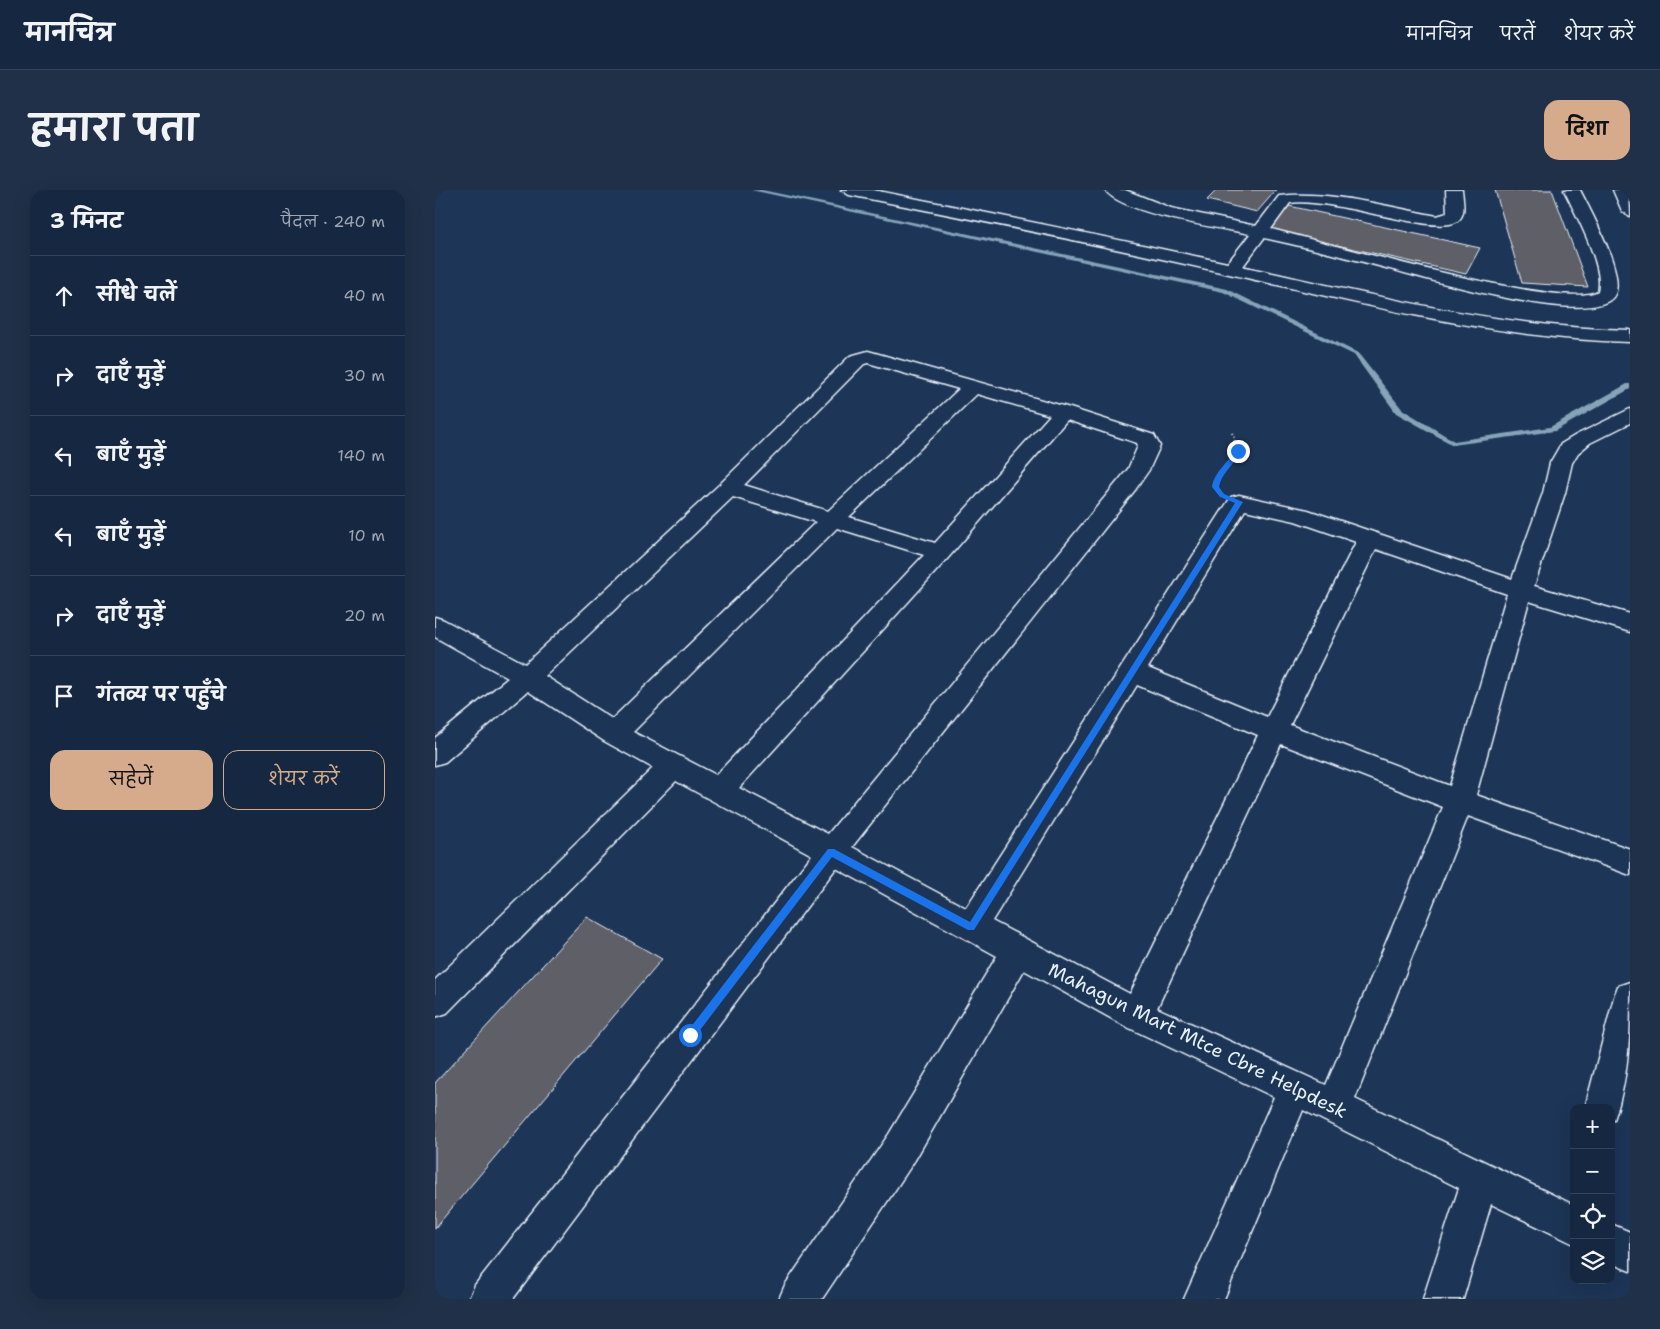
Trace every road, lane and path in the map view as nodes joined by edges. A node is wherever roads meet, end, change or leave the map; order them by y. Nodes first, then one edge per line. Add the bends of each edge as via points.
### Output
1 (849, 190) edge
2 (1113, 190) edge
3 (1454, 190) edge
4 (1573, 190) edge
5 (1621, 190) edge
6 (942, 192) dead end
7 (1325, 193) edge
8 (1630, 211) edge
9 (1259, 231) junction
10 (1236, 262) junction
11 (1630, 322) edge
12 (1630, 336) edge
13 (971, 388) junction
14 (1063, 412) junction
15 (1630, 416) edge
16 (1232, 433) dead end
17 (729, 488) junction
18 (1239, 502) junction
19 (832, 520) junction
20 (1370, 537) junction
21 (940, 552) junction
22 (1521, 590) junction
23 (1630, 623) edge
24 (435, 626) edge
25 (1133, 673) junction
26 (527, 677) junction
27 (1273, 732) junction
28 (614, 734) junction
29 (435, 754) edge
30 (673, 766) junction
31 (719, 791) junction
32 (1459, 803) junction
33 (831, 852) junction
34 (1630, 862) edge
35 (971, 927) junction
36 (1017, 952) junction
37 (1630, 997) edge
38 (435, 1002) edge
39 (1137, 1015) junction
40 (1295, 1088) junction
41 (1603, 1104) edge
42 (1334, 1107) junction
43 (1480, 1179) junction
44 (1570, 1221) edge
45 (1615, 1245) edge
46 (1630, 1252) edge
47 (489, 1299) edge
48 (799, 1299) edge
49 (1204, 1299) edge
50 (1443, 1299) edge

1 - 10 street
2 - 9 street via 1150,207
3 - 7 street via 1455,213 1451,218 1437,221
4 - 9 street via 1607,270 1609,289 1606,295 1596,299 1555,300 1516,295
5 - 8 street
6 - 10 street
7 - 9 street via 1285,199
9 - 10 street
10 - 11 street via 1520,314 1590,322
10 - 12 street via 1366,299 1545,332
13 - 14 street
13 - 17 street via 868,357 857,360
13 - 19 street
14 - 21 street
14 - 33 street via 1147,439 1149,446 1138,470
15 - 22 street via 1569,449 1561,463
16 - 18 path via 1238,451 1217,479 1215,487 1222,496
17 - 19 street
17 - 26 street
18 - 20 street via 1300,514
18 - 25 street
19 - 21 street
19 - 28 street
20 - 22 street
20 - 27 street
21 - 31 street
22 - 23 street
22 - 32 street
24 - 26 street, Mahagun Mart Mtce Cbre Helpdesk
25 - 27 street
25 - 35 street
26 - 28 street, Mahagun Mart Mtce Cbre Helpdesk
26 - 29 street
27 - 32 street
27 - 39 street
28 - 30 street, Mahagun Mart Mtce Cbre Helpdesk
30 - 31 street, Mahagun Mart Mtce Cbre Helpdesk
30 - 38 street
31 - 33 street, Mahagun Mart Mtce Cbre Helpdesk
32 - 34 street
32 - 42 street
33 - 35 street, Mahagun Mart Mtce Cbre Helpdesk
33 - 47 street
35 - 36 street, Mahagun Mart Mtce Cbre Helpdesk
36 - 39 street, Mahagun Mart Mtce Cbre Helpdesk
36 - 48 street via 902,1147
37 - 41 street
39 - 40 street, Mahagun Mart Mtce Cbre Helpdesk
40 - 42 street, Mahagun Mart Mtce Cbre Helpdesk
40 - 49 street
42 - 43 street, Mahagun Mart Mtce Cbre Helpdesk
43 - 44 street, Mahagun Mart Mtce Cbre Helpdesk
43 - 50 street
45 - 46 street

